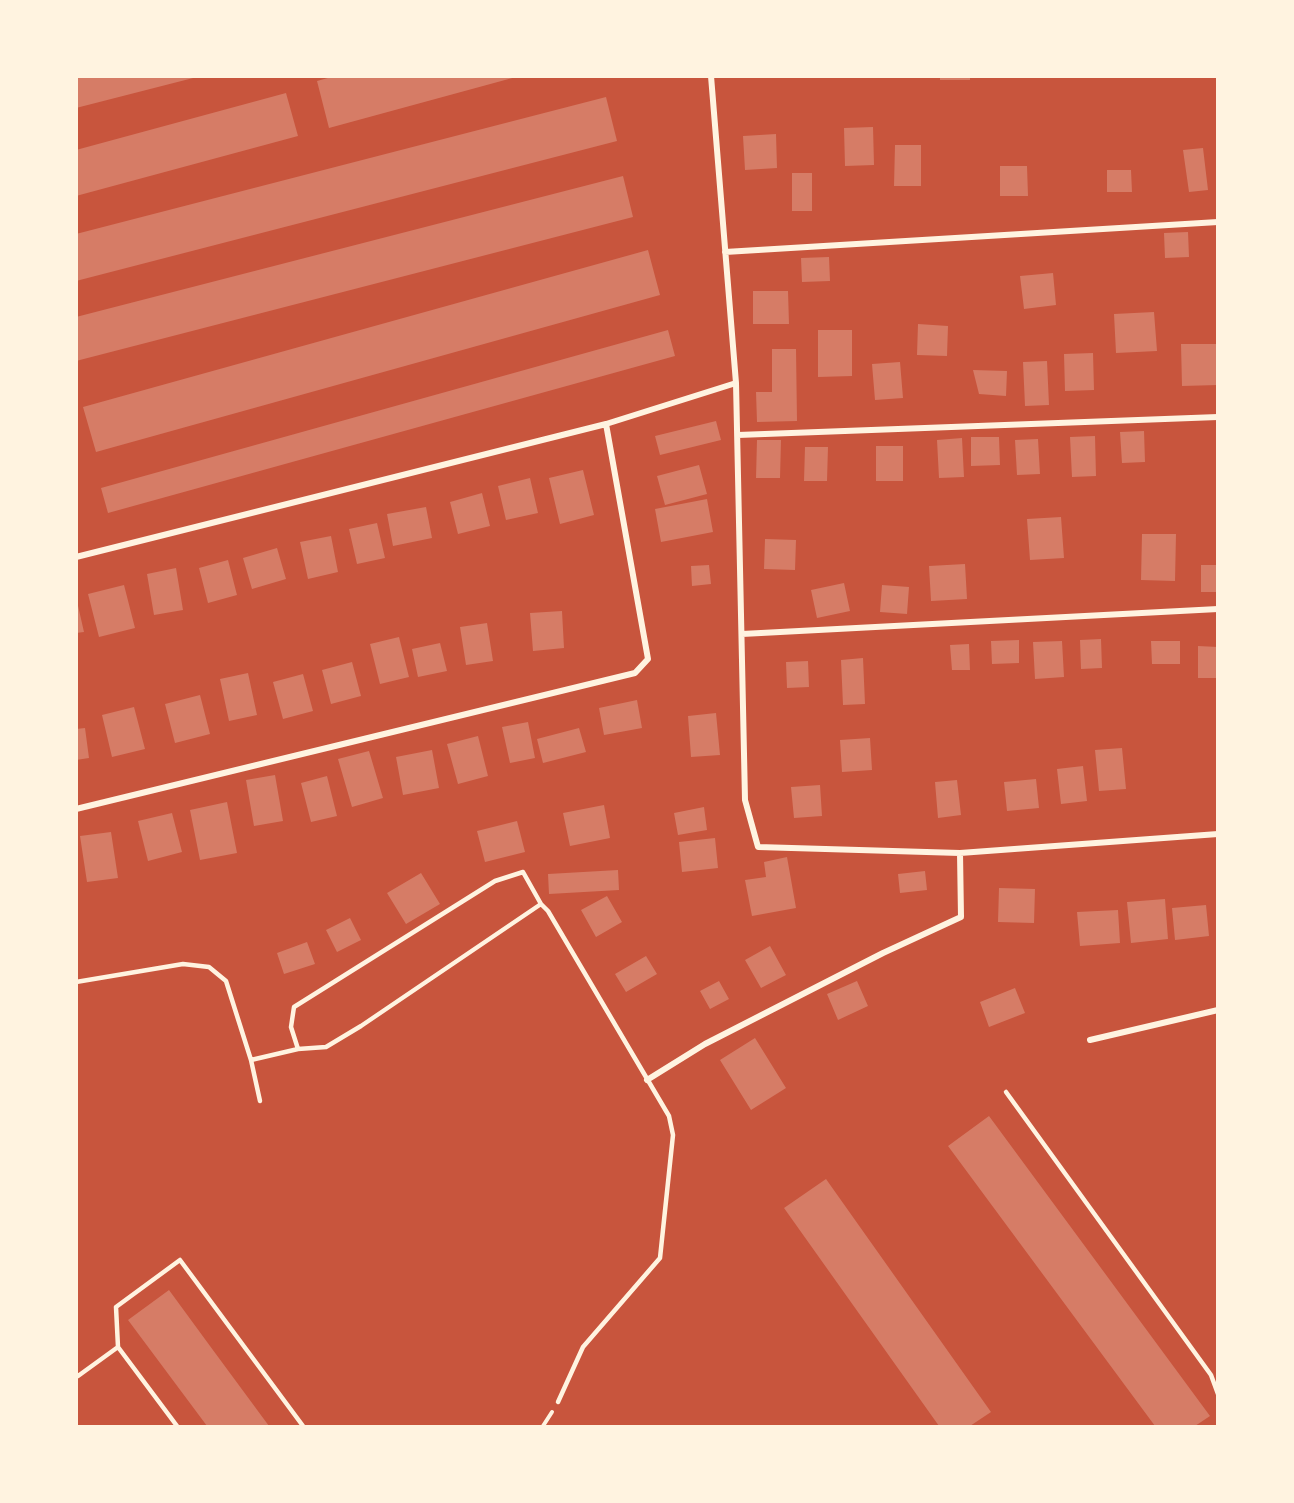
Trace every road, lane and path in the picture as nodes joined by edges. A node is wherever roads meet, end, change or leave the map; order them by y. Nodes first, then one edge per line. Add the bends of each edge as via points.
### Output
1 (711, 76) edge
2 (1218, 222) edge
3 (725, 252) junction
4 (736, 383) junction
5 (1218, 417) edge
6 (606, 424) junction
7 (738, 435) junction
8 (76, 557) edge
9 (1218, 609) edge
10 (742, 634) junction
11 (76, 809) edge
12 (1218, 834) edge
13 (960, 853) junction
14 (541, 904) junction
15 (76, 982) edge
16 (1218, 1010) edge
17 (1090, 1040) dead end
18 (298, 1049) junction
19 (250, 1060) junction
20 (647, 1080) junction
21 (1006, 1092) dead end
22 (260, 1101) dead end
23 (117, 1347) junction
24 (77, 1376) edge
25 (1218, 1394) edge
26 (558, 1402) joint
27 (177, 1426) edge
28 (303, 1426) edge
29 (543, 1426) edge

1 - 3 street
2 - 3 street
3 - 4 street
4 - 6 street
4 - 7 street
5 - 7 street
6 - 8 street
6 - 11 street via 648,659 634,673
7 - 10 street
9 - 10 street
10 - 13 street via 745,800 758,847
12 - 13 street
13 - 20 street via 961,917 705,1044
14 - 18 lane via 326,1047
14 - 18 lane via 523,872 495,881 435,916 294,1007 291,1028
14 - 20 lane via 549,910
15 - 19 lane via 183,964 209,967 226,981
16 - 17 street
18 - 19 lane
19 - 22 lane
20 - 26 lane via 669,1116 673,1135 660,1258 583,1347
21 - 25 lane via 1211,1375
23 - 24 lane
23 - 27 lane
23 - 28 lane via 116,1307 180,1260
26 - 29 path

